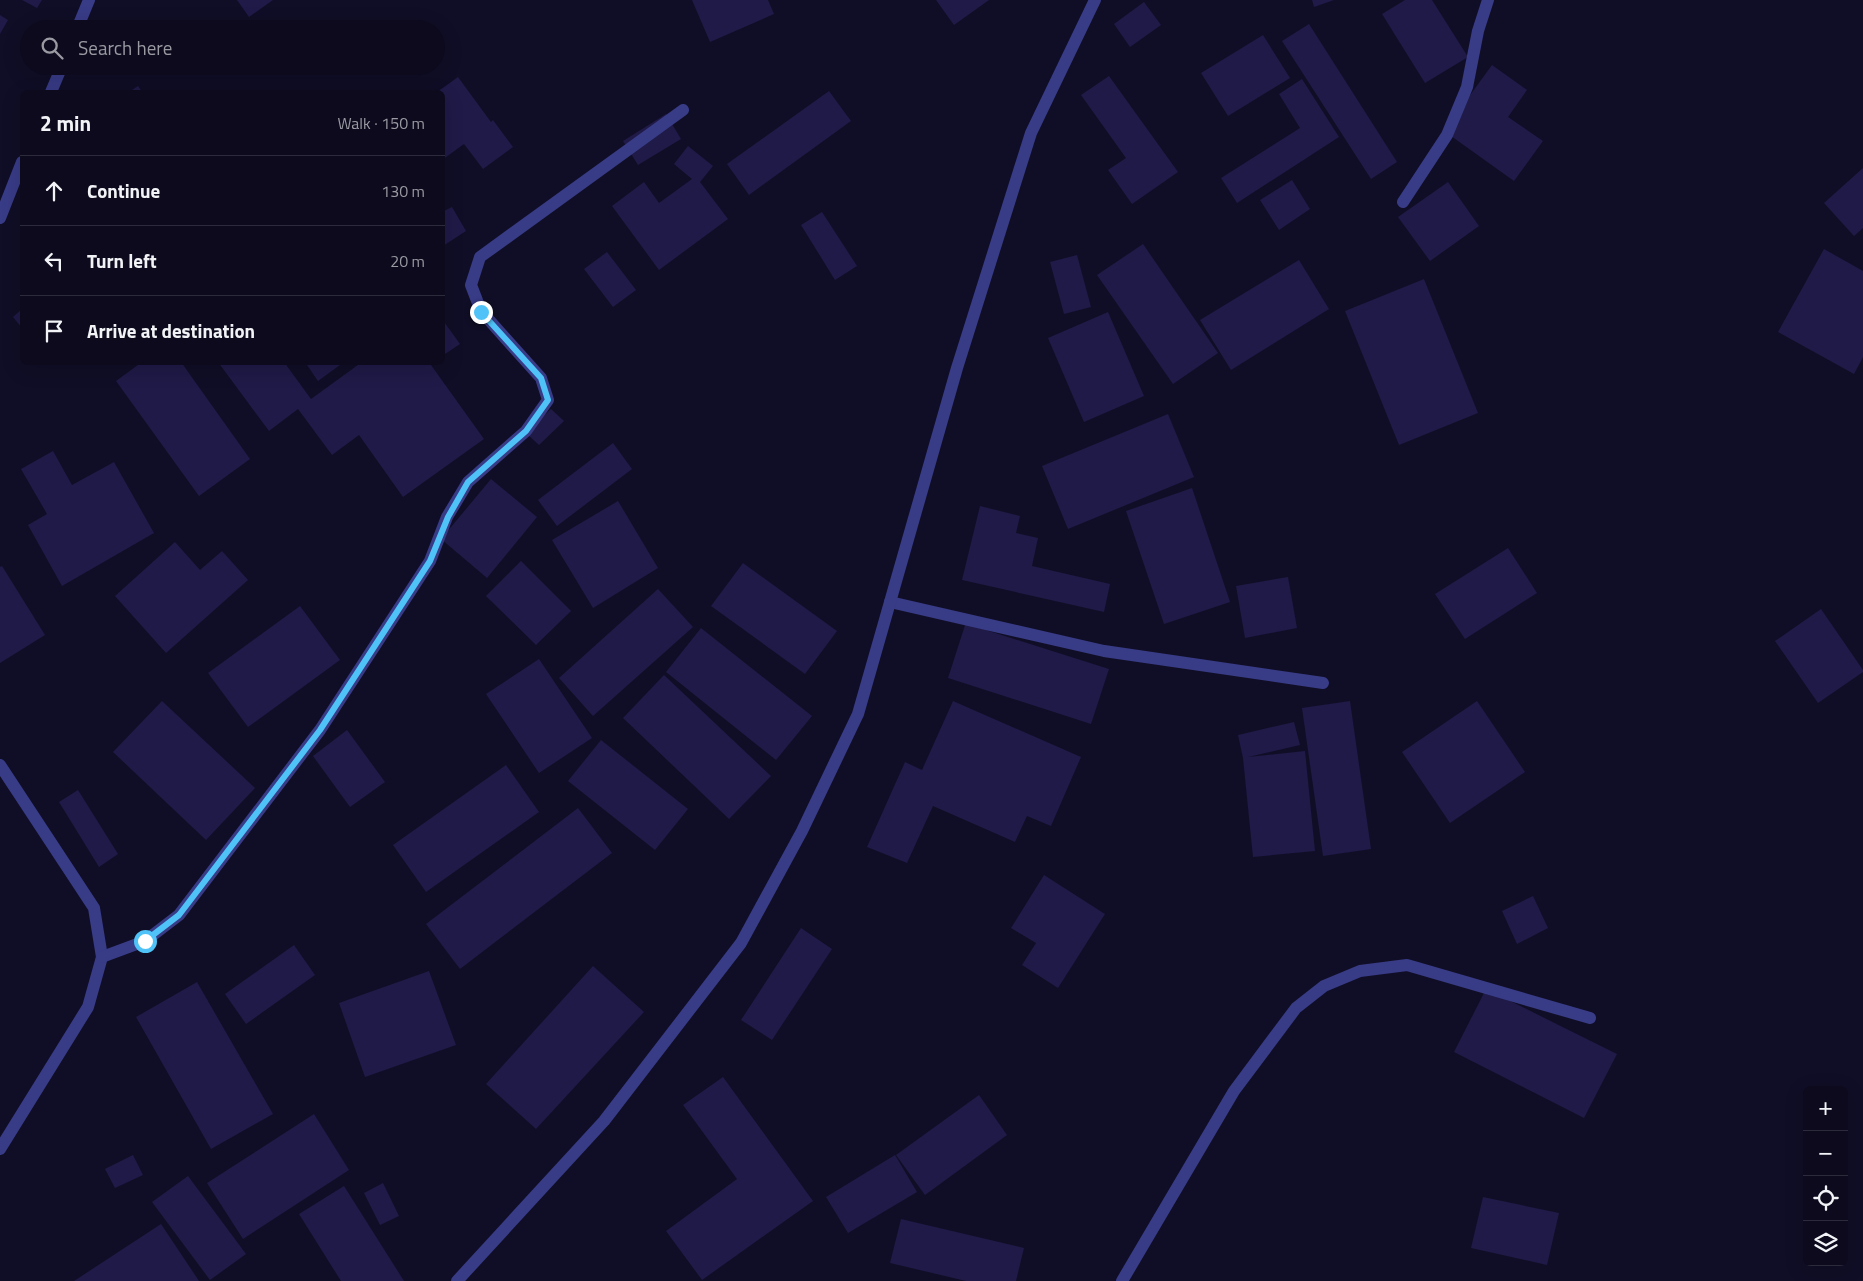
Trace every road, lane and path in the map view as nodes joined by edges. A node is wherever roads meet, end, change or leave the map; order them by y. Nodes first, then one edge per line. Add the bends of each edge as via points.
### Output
1 (88, 0) edge
2 (1095, 0) edge
3 (1488, 0) edge
4 (80, 20) edge
5 (58, 75) edge
6 (52, 90) edge
7 (683, 110) dead end
8 (20, 167) edge
9 (1404, 202) dead end
10 (0, 218) edge
11 (890, 602) junction
12 (1323, 683) dead end
13 (0, 765) edge
14 (102, 957) junction
15 (1590, 1018) dead end
16 (0, 1149) edge
17 (457, 1281) edge
18 (1122, 1281) edge

1 - 4 street
2 - 11 street via 1031,133 956,368
3 - 9 street via 1467,87 1447,135
5 - 6 street
7 - 14 street via 480,257 471,285 481,312 541,378 548,400 526,431 468,482 448,517 430,561 320,730 179,915 145,941
8 - 10 street
11 - 12 street via 1104,651
11 - 17 street via 858,714 802,831 741,943 604,1121
13 - 14 street via 94,908
14 - 16 street via 88,1007
15 - 18 street via 1407,965 1360,971 1324,986 1296,1008 1234,1090

